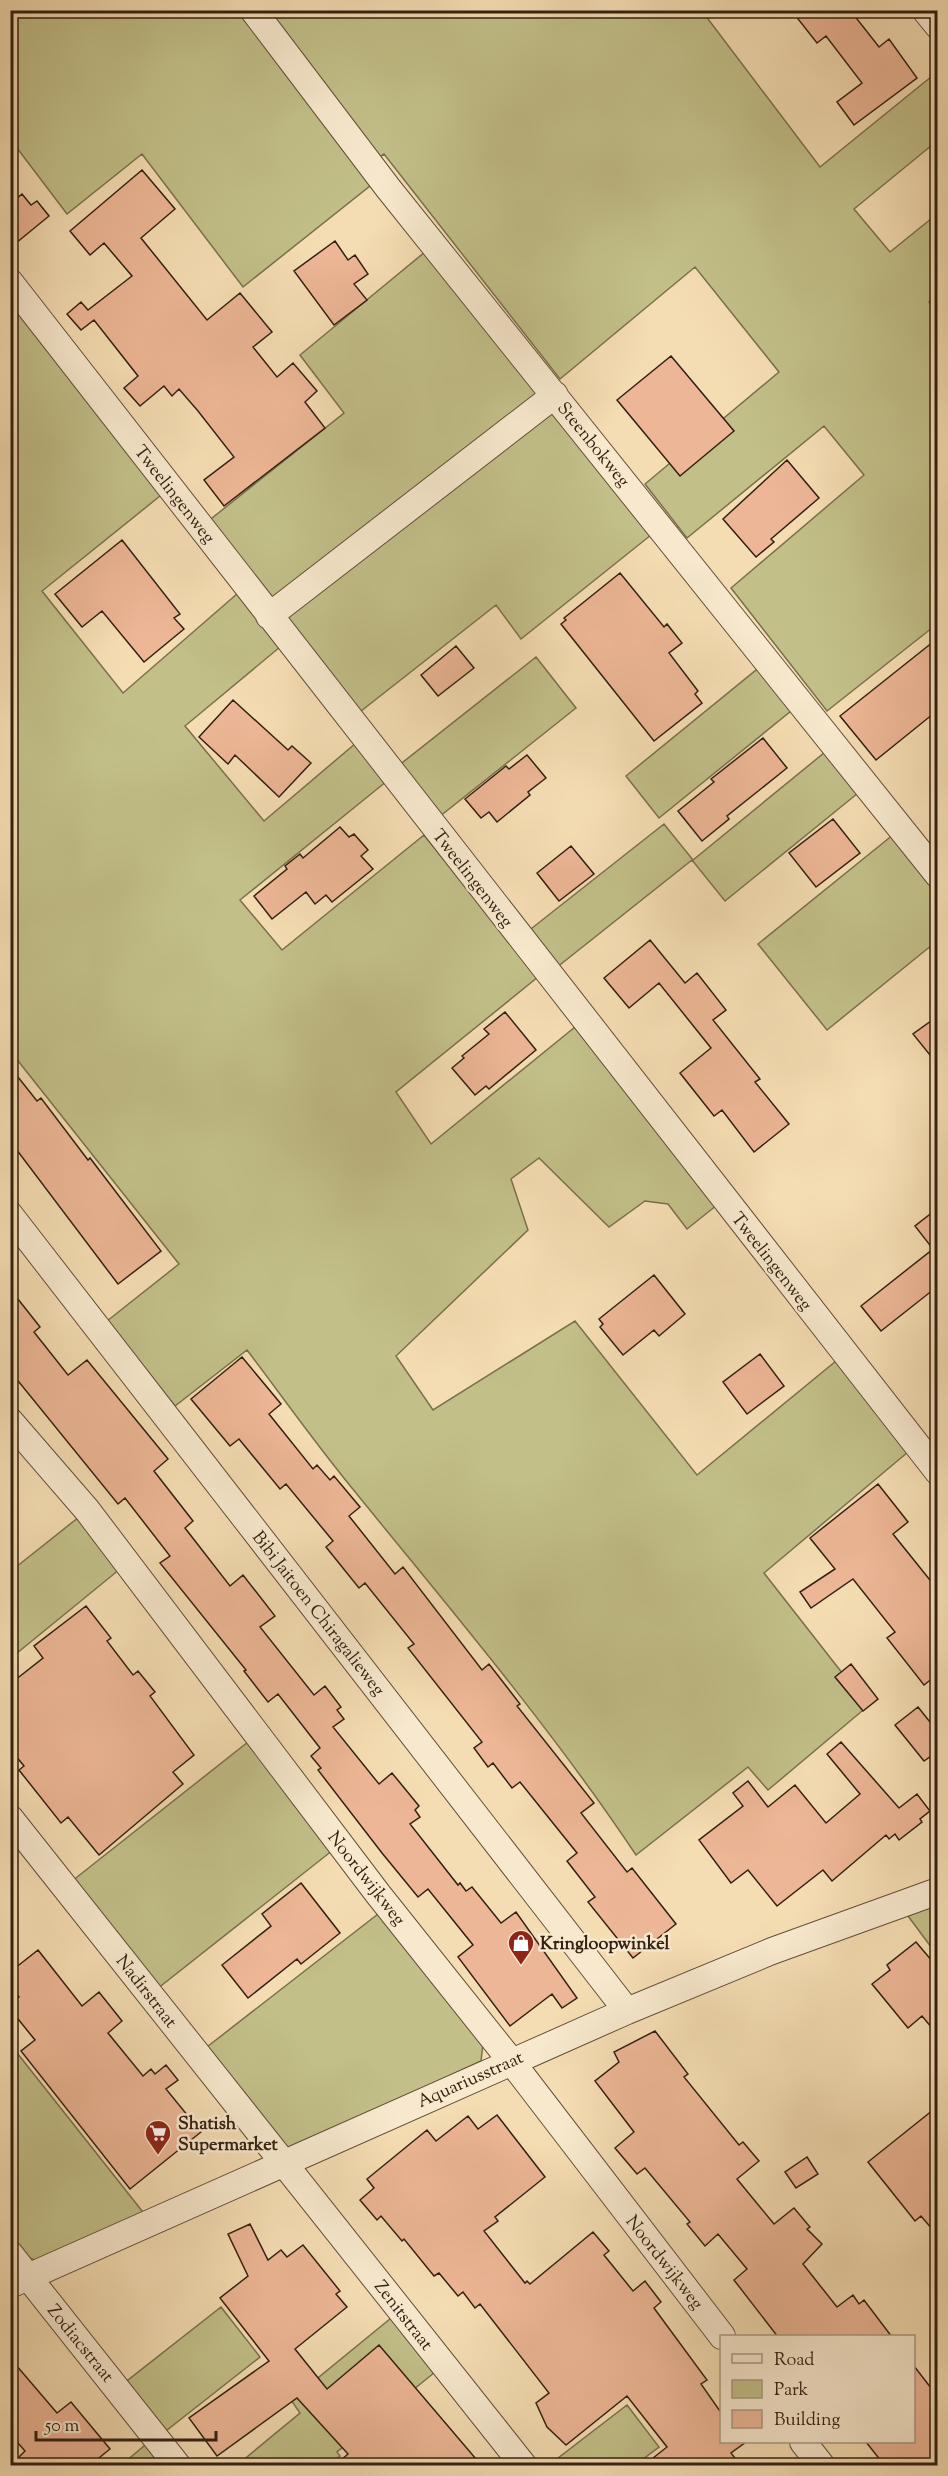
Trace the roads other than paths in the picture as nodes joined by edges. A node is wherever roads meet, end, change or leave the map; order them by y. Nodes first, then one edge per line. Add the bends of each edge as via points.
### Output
1 (252, 10) edge
2 (925, 10) edge
3 (938, 26) edge
4 (10, 282) edge
5 (555, 395) junction
6 (269, 616) junction
7 (938, 875) edge
8 (10, 1215) edge
9 (10, 1421) edge
10 (938, 1472) edge
11 (10, 1818) edge
12 (938, 1891) edge
13 (627, 2011) junction
14 (511, 2061) junction
15 (284, 2164) junction
16 (10, 2254) edge
17 (20, 2281) edge
18 (721, 2335) edge
19 (804, 2443) edge
20 (178, 2466) edge
21 (524, 2466) edge
22 (822, 2466) edge

1 - 5 street, Steenbokweg via 388,188
2 - 3 street
4 - 6 street, Tweelingenweg
5 - 6 street
5 - 7 street, Steenbokweg
6 - 10 street, Tweelingenweg
8 - 13 street, Bibi Jaitoen Chiragalieweg
9 - 14 street, Noordwijkweg via 87,1510 378,1894
11 - 15 street, Nadirstraat
12 - 13 street, Aquariusstraat via 772,1951
13 - 14 street, Aquariusstraat
14 - 15 street, Aquariusstraat
14 - 18 street, Noordwijkweg
15 - 17 street, Aquariusstraat
15 - 21 street, Zenitstraat
16 - 17 street, Zodiacstraat
17 - 20 street, Zodiacstraat
19 - 22 street

